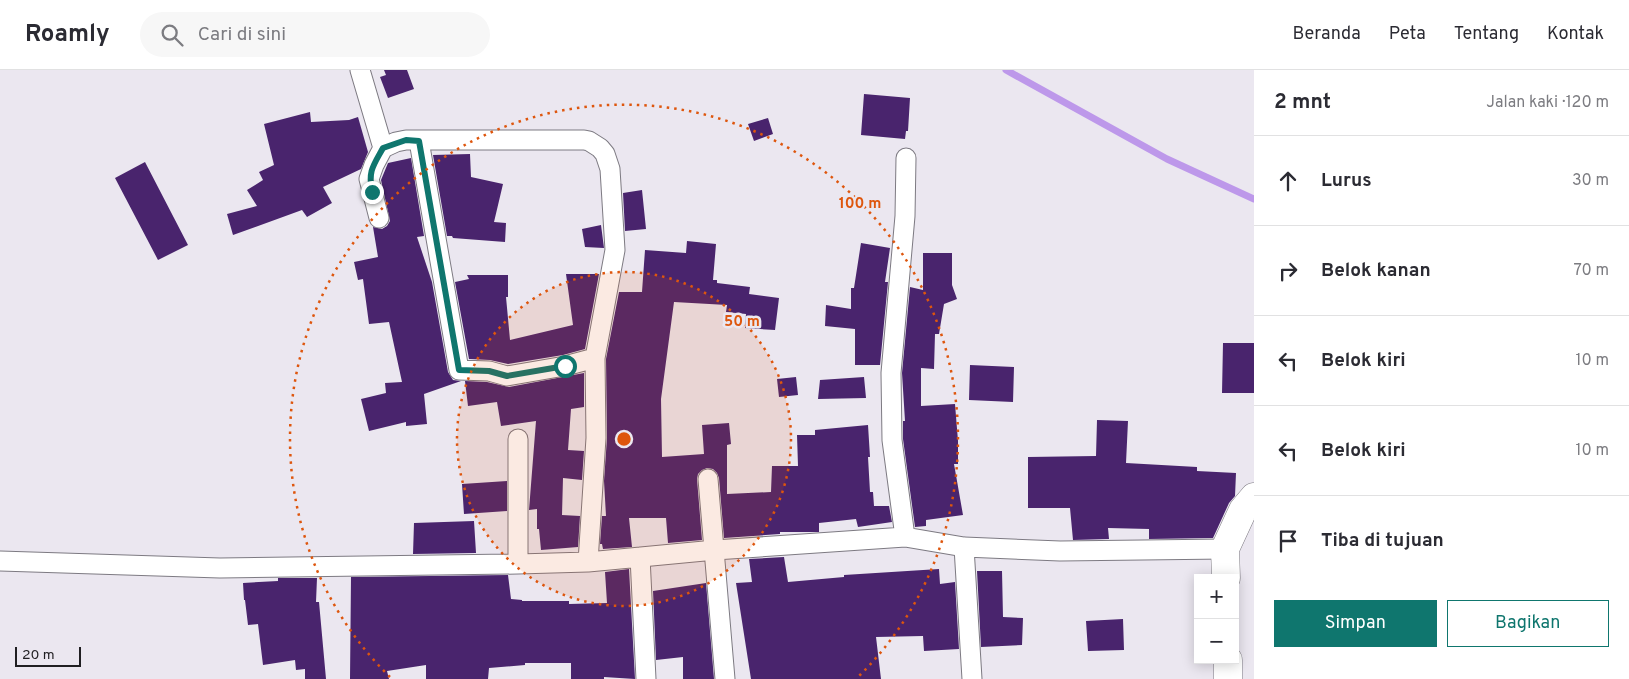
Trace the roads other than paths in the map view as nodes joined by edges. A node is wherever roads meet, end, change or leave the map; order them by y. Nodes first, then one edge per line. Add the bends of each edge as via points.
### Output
1 (360, 70) edge
2 (419, 141) junction
3 (383, 148) junction
4 (906, 158) dead end
5 (379, 218) dead end
6 (595, 358) junction
7 (518, 439) dead end
8 (708, 479) dead end
9 (1254, 497) edge
10 (1238, 534) edge
11 (905, 537) junction
12 (964, 547) junction
13 (715, 550) junction
14 (640, 557) junction
15 (0, 561) edge
16 (588, 562) junction
17 (518, 564) junction
18 (1227, 574) edge
19 (1228, 664) edge
20 (646, 679) edge
21 (725, 679) edge
22 (972, 679) edge
23 (1228, 679) edge

1 - 3 street
2 - 3 street via 406,140
2 - 6 street via 459,370 489,371 507,376
2 - 6 street via 584,140 605,154 611,174 615,250
3 - 5 street via 369,179
4 - 11 street via 905,216 891,372 892,440
6 - 16 street via 596,438
7 - 17 street
8 - 13 street
9 - 10 main road via 1244,510
10 - 12 street via 1060,551
10 - 18 main road
11 - 12 street
11 - 13 street
12 - 22 street
13 - 14 street
13 - 21 street
14 - 16 street
14 - 20 street
15 - 17 street via 220,568
16 - 17 street
19 - 23 main road

